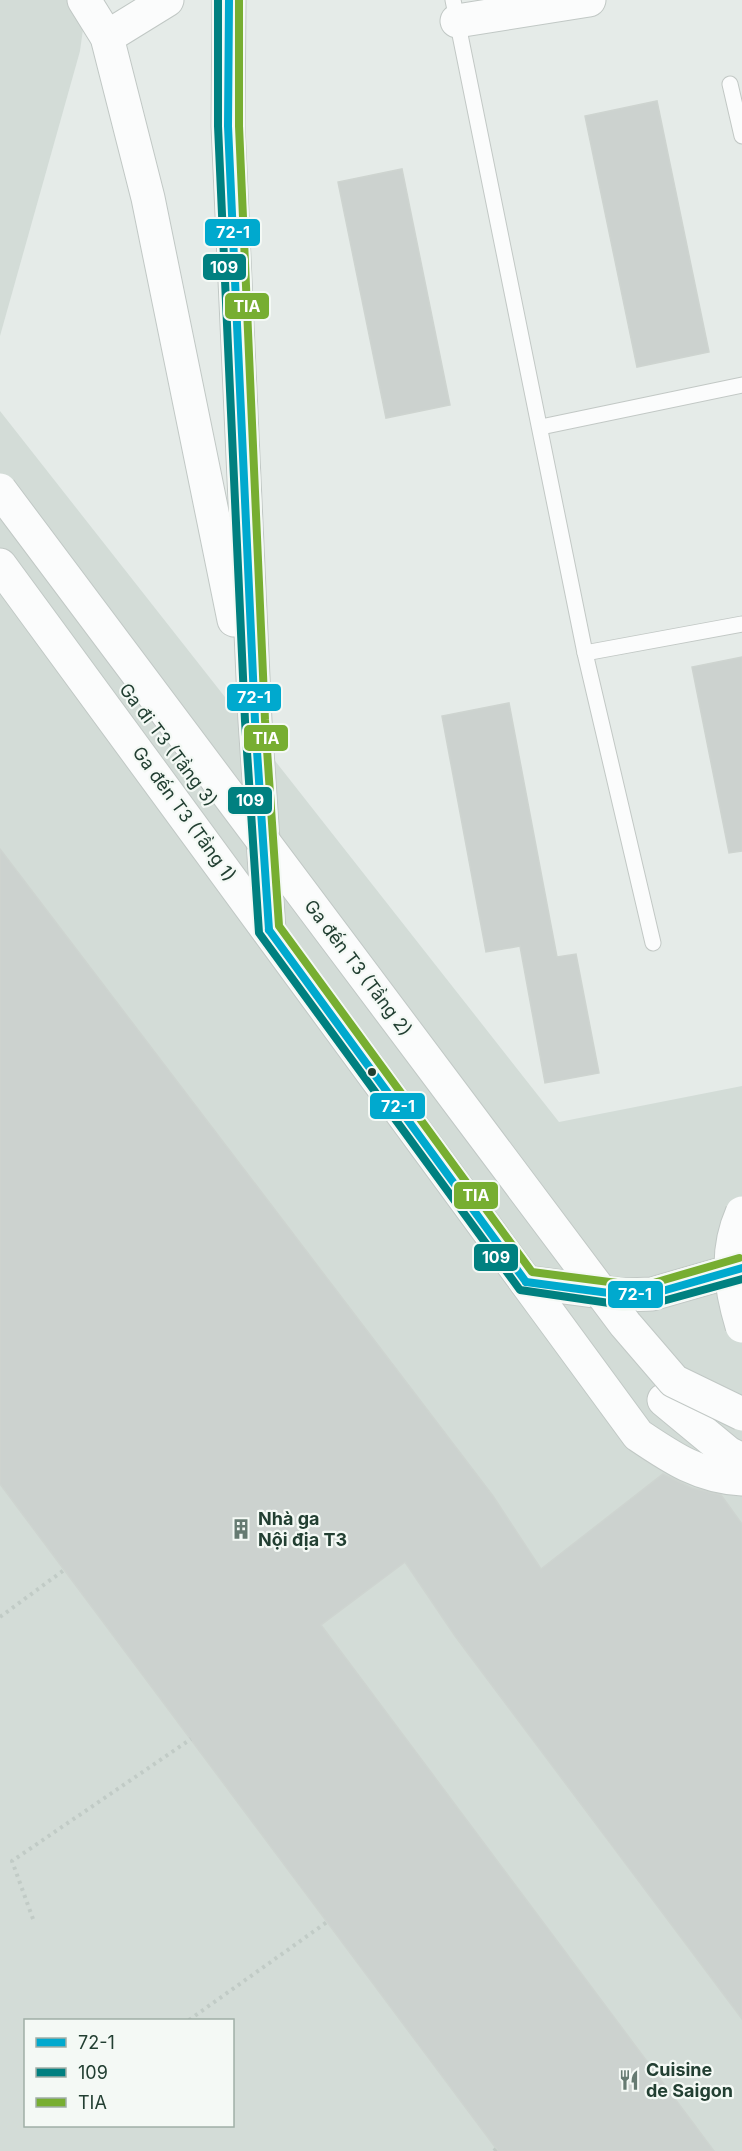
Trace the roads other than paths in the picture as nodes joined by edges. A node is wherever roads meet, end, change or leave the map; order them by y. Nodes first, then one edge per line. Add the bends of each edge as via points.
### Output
1 (84, 0) edge
2 (167, 0) edge
3 (229, 0) edge
4 (589, 0) edge
5 (455, 11) edge
6 (107, 37) junction
7 (730, 84) dead end
8 (742, 136) edge
9 (742, 385) edge
10 (541, 427) junction
11 (0, 490) edge
12 (0, 520) edge
13 (0, 565) edge
14 (742, 624) edge
15 (585, 653) junction
16 (255, 721) junction
17 (269, 930) junction
18 (653, 943) dead end
19 (742, 1212) edge
20 (742, 1268) edge
21 (526, 1282) junction
22 (742, 1326) edge
23 (742, 1414) edge
24 (742, 1460) edge
25 (742, 1479) edge

1 - 6 street
2 - 6 street
3 - 16 street via 228,126
4 - 5 street
5 - 10 lane
6 - 16 street via 148,198
7 - 8 lane
9 - 10 lane
10 - 15 lane
11 - 23 street, Ga đến T3 (Tầng 2), bridge via 625,1324 674,1381
12 - 24 street, Ga đi T3 (Tầng 3) via 604,1330 664,1400
13 - 17 street, Ga đến T3 (Tầng 1)
14 - 15 lane
15 - 18 lane
16 - 17 street
17 - 21 street, Ga đến T3 (Tầng 1)
19 - 22 street, bridge via 732,1236 732,1292
20 - 21 street via 652,1294 624,1295
21 - 25 street, Ga đến T3 (Tầng 1) via 638,1435 671,1458 716,1478

